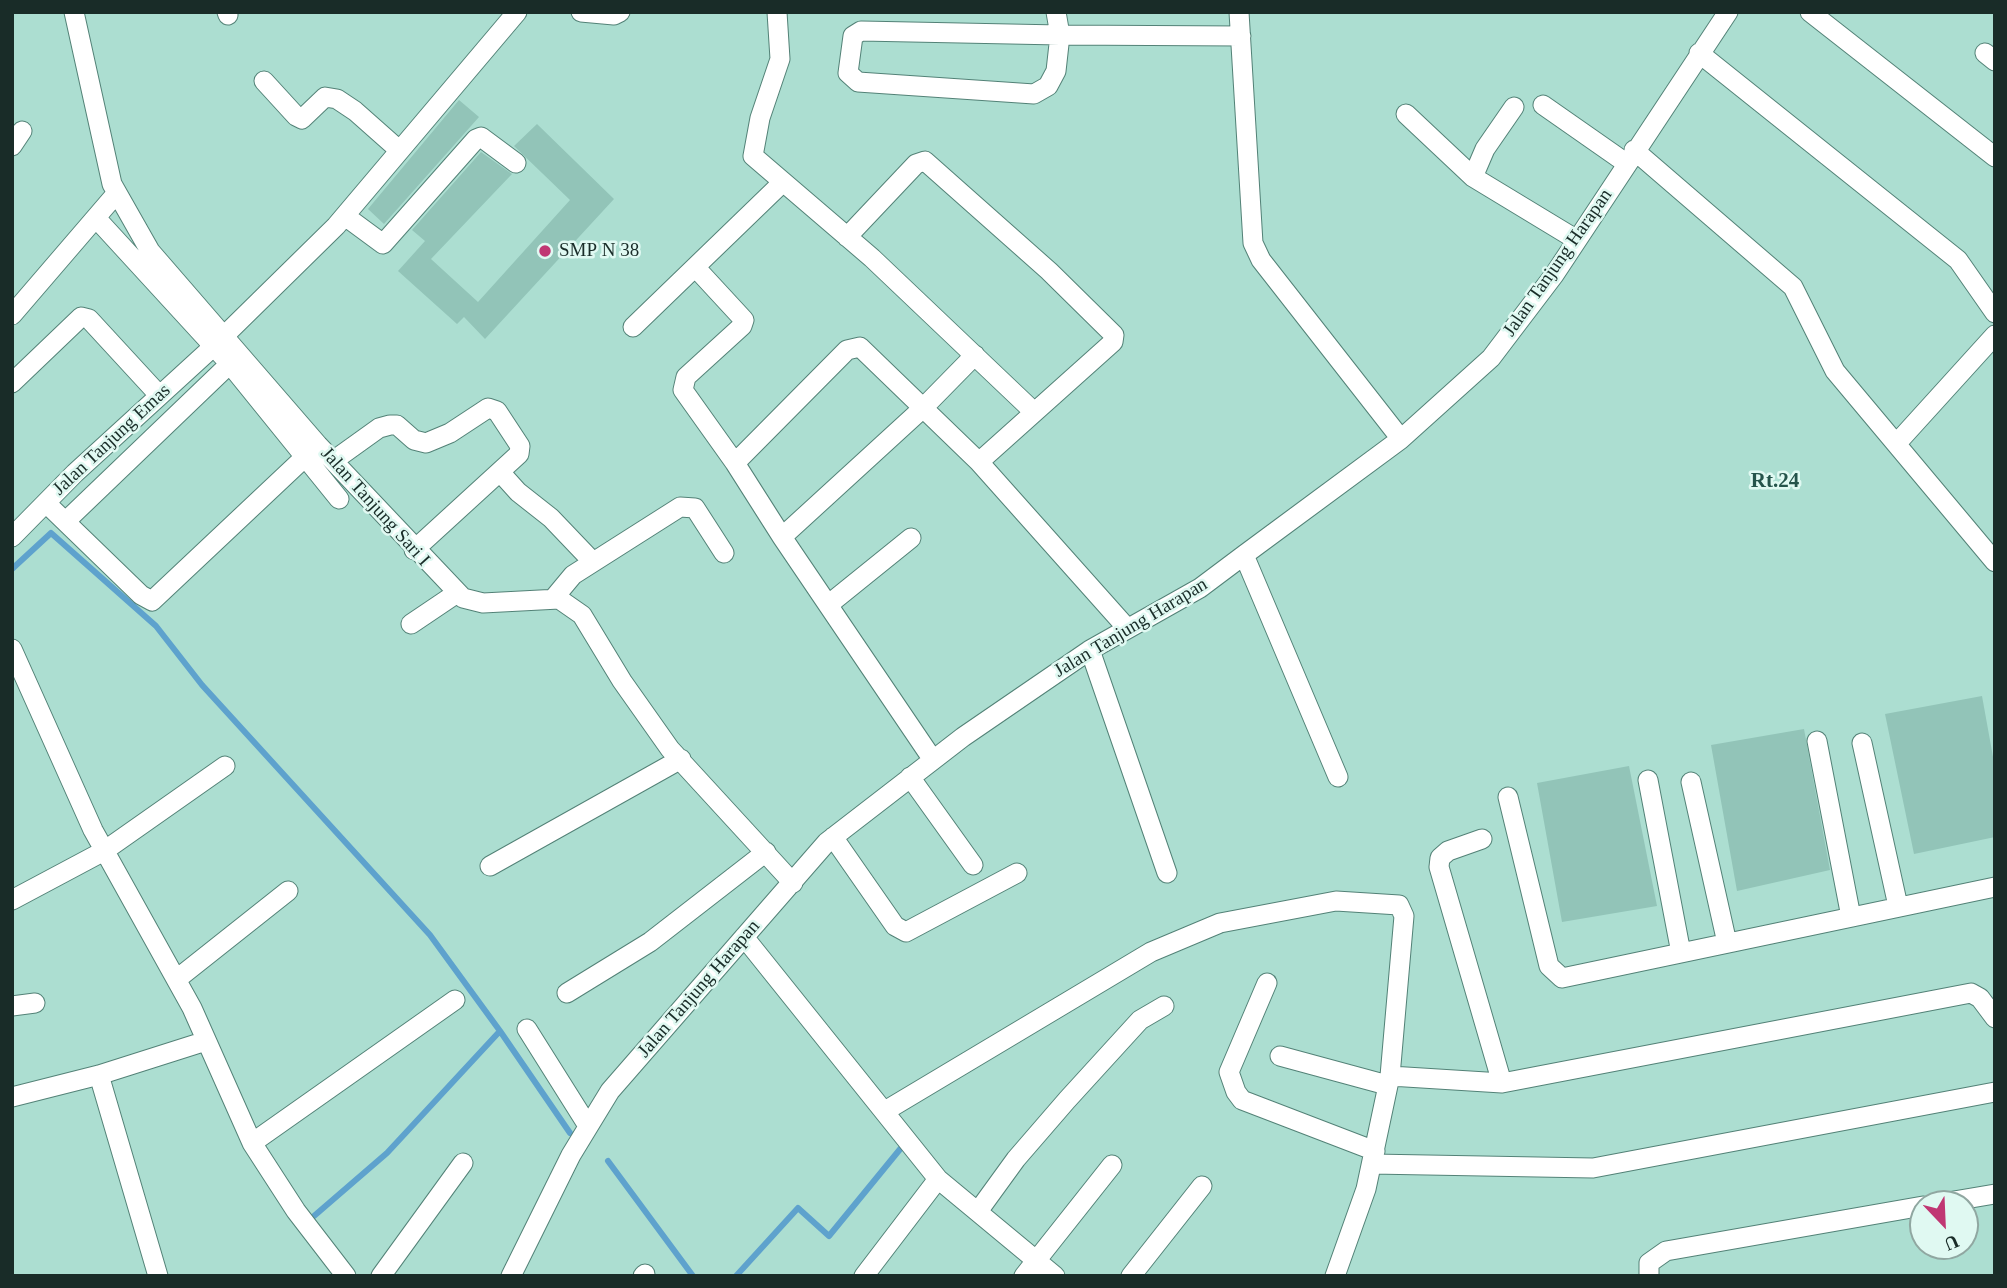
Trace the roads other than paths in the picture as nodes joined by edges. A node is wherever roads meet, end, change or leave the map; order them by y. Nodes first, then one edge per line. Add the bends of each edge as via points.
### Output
1 (74, 12) edge
2 (517, 12) edge
3 (581, 12) edge
4 (620, 12) edge
5 (777, 12) edge
6 (1056, 12) edge
7 (1239, 12) edge
8 (1810, 12) edge
9 (1722, 14) edge
10 (1059, 35) junction
11 (1241, 36) junction
12 (1699, 53) junction
13 (264, 81) dead end
14 (1543, 105) dead end
15 (1514, 107) dead end
16 (1406, 114) dead end
17 (399, 150) junction
18 (1630, 157) junction
19 (1995, 157) edge
20 (516, 163) dead end
21 (1473, 177) junction
22 (782, 183) junction
23 (116, 194) junction
24 (345, 216) junction
25 (96, 218) junction
26 (847, 237) junction
27 (1577, 240) junction
28 (696, 268) junction
29 (1995, 313) edge
30 (12, 316) edge
31 (633, 327) dead end
32 (1995, 335) edge
33 (219, 341) junction
34 (975, 355) junction
35 (234, 358) junction
36 (12, 383) edge
37 (159, 395) junction
38 (923, 408) junction
39 (1033, 411) junction
40 (1401, 439) junction
41 (1897, 443) junction
42 (305, 457) junction
43 (333, 461) junction
44 (979, 462) junction
45 (735, 463) junction
46 (500, 472) junction
47 (339, 499) dead end
48 (46, 503) junction
49 (67, 520) junction
50 (12, 537) edge
51 (782, 537) junction
52 (911, 538) dead end
53 (414, 550) junction
54 (724, 553) dead end
55 (1244, 555) junction
56 (593, 562) junction
57 (1995, 562) edge
58 (457, 593) junction
59 (553, 599) junction
60 (828, 605) junction
61 (411, 624) dead end
62 (1127, 628) junction
63 (12, 649) edge
64 (1090, 650) junction
65 (1817, 741) dead end
66 (1862, 743) dead end
67 (681, 759) junction
68 (933, 760) junction
69 (225, 766) dead end
70 (910, 777) junction
71 (1338, 777) dead end
72 (1648, 780) dead end
73 (1691, 782) dead end
74 (1507, 797) dead end
75 (833, 837) junction
76 (1482, 839) dead end
77 (104, 851) junction
78 (766, 852) junction
79 (973, 865) dead end
80 (490, 866) dead end
81 (1017, 873) dead end
82 (1167, 873) dead end
83 (793, 883) junction
84 (1995, 887) edge
85 (288, 891) dead end
86 (12, 900) edge
87 (1898, 906) junction
88 (1851, 916) junction
89 (744, 937) junction
90 (1727, 943) junction
91 (1681, 953) junction
92 (177, 979) junction
93 (1267, 983) dead end
94 (567, 993) dead end
95 (455, 1000) dead end
96 (35, 1003) dead end
97 (12, 1006) edge
98 (1164, 1006) dead end
99 (1995, 1018) edge
100 (527, 1029) dead end
101 (206, 1041) junction
102 (1280, 1056) dead end
103 (99, 1075) junction
104 (1388, 1081) junction
105 (1502, 1083) junction
106 (1995, 1092) edge
107 (12, 1097) edge
108 (885, 1111) junction
109 (588, 1126) junction
110 (252, 1143) junction
111 (1373, 1158) junction
112 (463, 1163) dead end
113 (1112, 1165) dead end
114 (938, 1179) junction
115 (1202, 1186) dead end
116 (1909, 1208) edge
117 (979, 1210) junction
118 (1030, 1268) edge
119 (158, 1276) edge
120 (346, 1276) edge
121 (381, 1276) edge
122 (511, 1276) edge
123 (864, 1276) edge
124 (1055, 1276) edge
125 (1131, 1276) edge
126 (1335, 1276) edge
127 (1649, 1276) edge

1 - 23 street, Jalan Tanjung Sari I
2 - 17 street, Jalan Tanjung Emas
3 - 4 street
5 - 22 street via 780,59 752,151 756,161
6 - 10 street
7 - 11 street
8 - 19 street
9 - 12 street, Jalan Tanjung Harapan
10 - 10 street via 861,31 853,36 848,73 858,82 1034,94 1052,80
10 - 11 street
11 - 40 street via 1253,243 1261,260
12 - 18 street, Jalan Tanjung Harapan
12 - 29 street via 1958,260
13 - 17 street via 302,118 325,97 337,99
14 - 18 street
15 - 21 street via 1485,149
16 - 21 street
17 - 24 street, Jalan Tanjung Emas
18 - 27 street, Jalan Tanjung Harapan
18 - 41 street via 1793,287 1835,371
20 - 24 street via 481,137 476,139 383,244
21 - 27 street
22 - 26 street
22 - 28 street
23 - 25 street
23 - 33 street, Jalan Tanjung Sari I via 150,251
24 - 33 street, Jalan Tanjung Emas
25 - 30 street
25 - 33 street
26 - 34 street
26 - 39 street via 923,161 1049,271 1114,339
27 - 40 street, Jalan Tanjung Harapan via 1490,358
28 - 31 street
28 - 45 street via 744,320 682,384
32 - 41 street
33 - 35 street, Jalan Tanjung Sari I
33 - 37 street, Jalan Tanjung Emas
34 - 38 street
34 - 39 street
35 - 42 street
35 - 43 street, Jalan Tanjung Sari I
35 - 49 street
36 - 37 street via 81,317 89,319
37 - 48 street, Jalan Tanjung Emas
38 - 44 street
38 - 45 street via 860,347 853,347
38 - 51 street
39 - 44 street
40 - 55 street, Jalan Tanjung Harapan
41 - 57 street
42 - 47 street
42 - 49 street via 152,601
43 - 46 street via 379,428 397,425 414,440 426,443 488,408 497,411 520,446 519,454
43 - 53 street, Jalan Tanjung Sari I
44 - 62 street
45 - 51 street
46 - 53 street
46 - 56 street
48 - 49 street
48 - 50 street, Jalan Tanjung Emas
51 - 60 street
52 - 60 street
53 - 58 street, Jalan Tanjung Sari I
54 - 56 street via 695,508 689,506 680,507
55 - 62 street, Jalan Tanjung Harapan via 1200,587
55 - 71 street
56 - 59 street via 573,575
58 - 59 street, Jalan Tanjung Sari I via 478,603
58 - 61 street
59 - 67 street via 564,601 582,615 638,705
60 - 68 street
62 - 64 street, Jalan Tanjung Harapan
63 - 77 street
64 - 68 street, Jalan Tanjung Harapan
64 - 82 street
65 - 88 street
66 - 87 street
67 - 78 street
67 - 80 street
68 - 70 street, Jalan Tanjung Harapan
69 - 77 street
70 - 75 street, Jalan Tanjung Harapan
70 - 79 street
72 - 91 street
73 - 90 street
74 - 91 street via 1549,966 1556,974 1562,978
75 - 81 street via 895,926 906,932
75 - 83 street, Jalan Tanjung Harapan
76 - 105 street via 1448,851 1440,858 1439,867
77 - 86 street
77 - 92 street
78 - 83 street
78 - 94 street via 650,942
83 - 89 street, Jalan Tanjung Harapan
84 - 87 street
85 - 92 street
87 - 88 street
88 - 90 street
89 - 108 street
89 - 109 street, Jalan Tanjung Harapan via 618,1080
90 - 91 street
92 - 101 street
93 - 111 street via 1229,1072 1236,1092 1242,1100
95 - 110 street
96 - 97 street
98 - 117 street via 1140,1020 1067,1100
99 - 105 street via 1980,998 1965,994
100 - 109 street
101 - 103 street
101 - 110 street
102 - 104 street
103 - 107 street
103 - 119 street
104 - 105 street
104 - 108 street via 1402,908 1336,901 1220,923 1152,953
104 - 111 street
106 - 111 street via 1593,1168
108 - 114 street
109 - 122 street, Jalan Tanjung Harapan
110 - 120 street
111 - 126 street
112 - 121 street
113 - 118 street
114 - 117 street
114 - 123 street
115 - 125 street
116 - 127 street via 1666,1251 1649,1264
117 - 118 street
118 - 124 street

